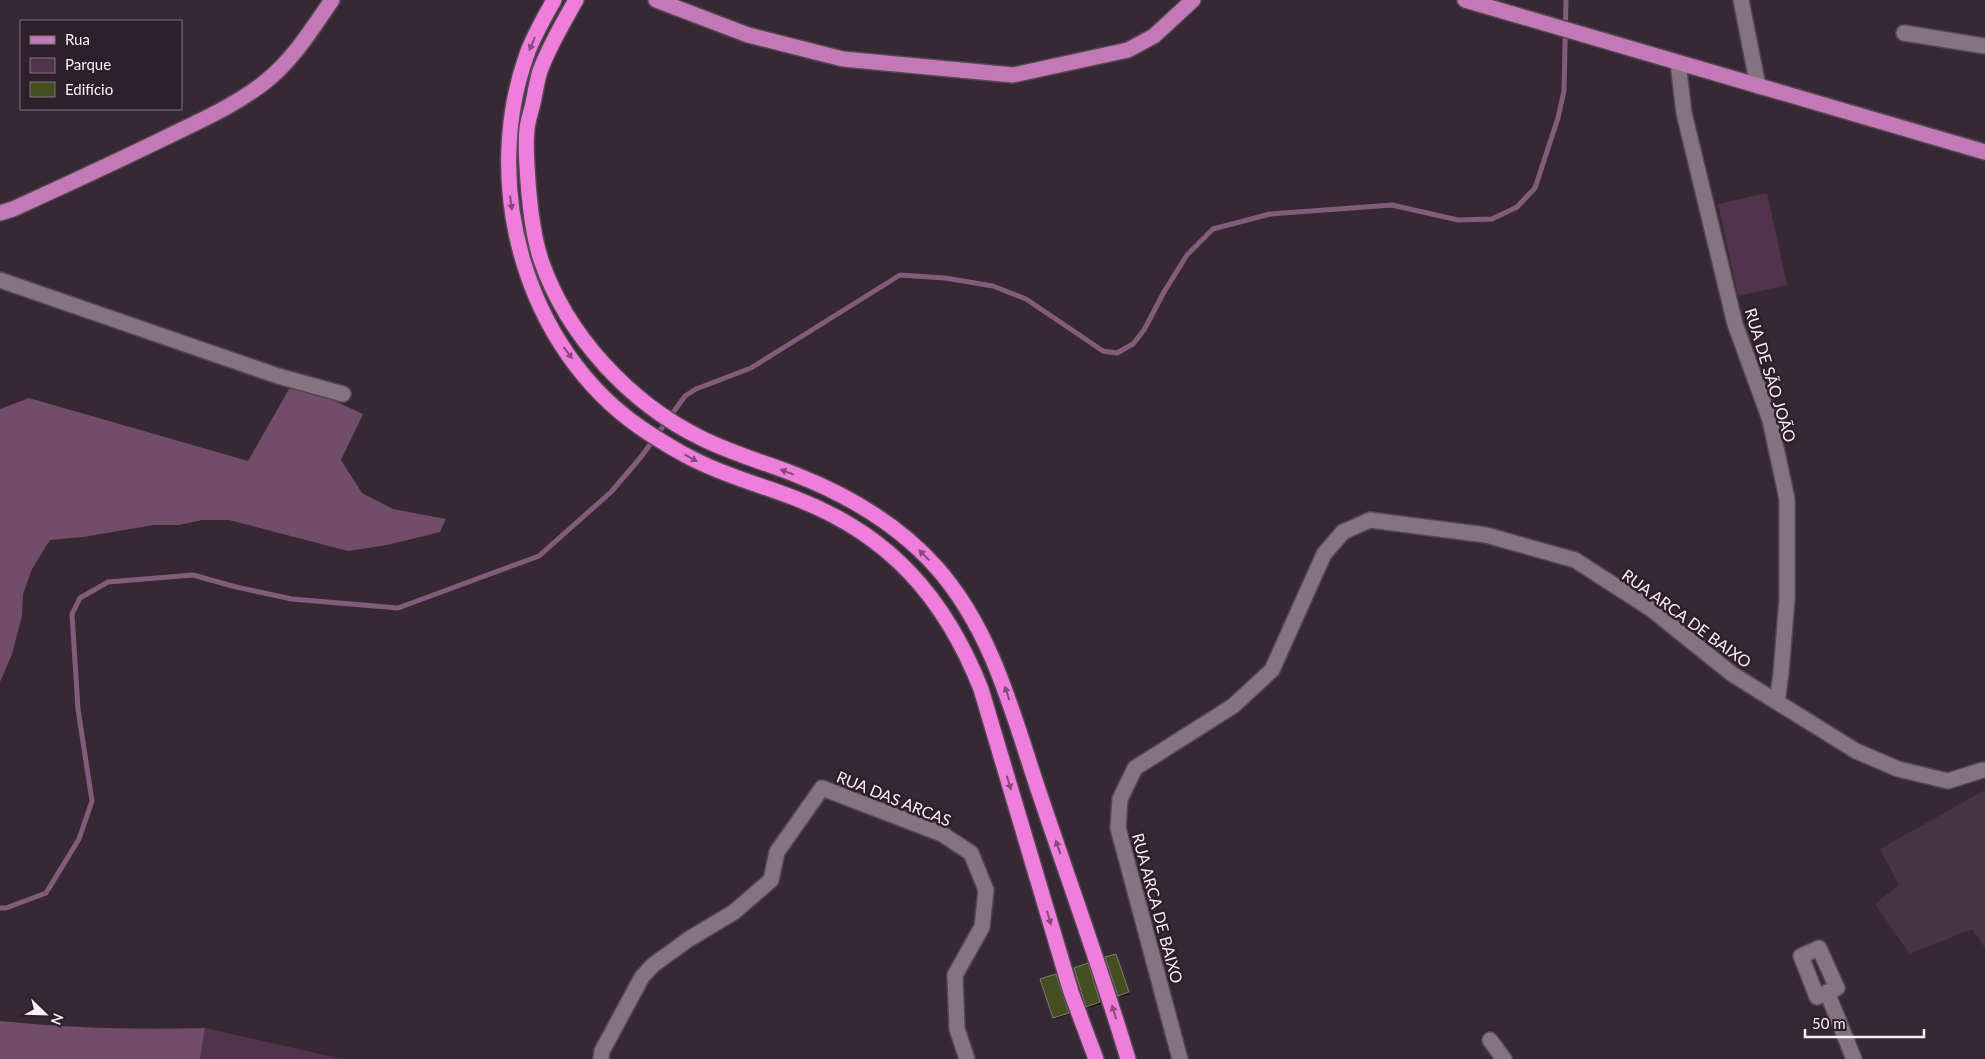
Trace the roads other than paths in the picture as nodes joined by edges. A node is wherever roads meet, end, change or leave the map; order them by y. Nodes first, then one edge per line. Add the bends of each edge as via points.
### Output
1 (332, 0) edge
2 (554, 0) edge
3 (576, 0) edge
4 (656, 0) edge
5 (1193, 0) edge
6 (1465, 0) edge
7 (1741, 0) edge
8 (676, 4) edge
9 (1904, 32) dead end
10 (1985, 46) edge
11 (1678, 63) junction
12 (1758, 86) junction
13 (1985, 152) edge
14 (0, 213) edge
15 (0, 280) edge
16 (343, 394) dead end
17 (1777, 702) junction
18 (1984, 766) edge
19 (1827, 992) dead end
20 (1490, 1040) dead end
21 (601, 1059) edge
22 (967, 1059) edge
23 (1096, 1059) edge
24 (1128, 1059) edge
25 (1180, 1059) edge
26 (1504, 1059) edge
27 (1854, 1059) edge

1 - 14 main road via 289,58 266,82 236,103
2 -> 23 highway via 527,55 514,111 509,154 514,223 532,290 548,322 588,380 639,426 697,462 797,499 858,529 885,549 933,598 953,627 981,689 1071,992
24 -> 3 highway via 1104,978 1004,684 991,651 957,594 914,545 858,503 702,439 644,402 595,353 577,331 556,295 540,258 529,206 527,129 540,72 555,36
4 - 8 main road
5 - 8 main road via 1154,36 1128,50 1013,76 843,59 748,35
6 - 11 main road
7 - 12 street
9 - 10 street
11 - 12 main road
11 - 17 street, RUA DE SÃO JOÃO via 1684,113 1735,324 1770,420 1787,498 1787,599
12 - 13 main road
15 - 16 street via 278,376
17 - 18 street, RUA ARCA DE BAIXO via 1856,751 1898,769 1948,781
17 - 25 street, RUA ARCA DE BAIXO via 1732,674 1651,609 1575,560 1486,535 1370,520 1343,532 1324,554 1272,670 1233,706 1135,768 1120,799 1118,828
19 - 27 street
20 - 26 street
21 - 22 street, RUA DAS ARCAS via 602,1051 642,977 682,944 734,912 771,880 777,852 822,788 942,834 971,853 986,890 982,927 954,975 957,1030

